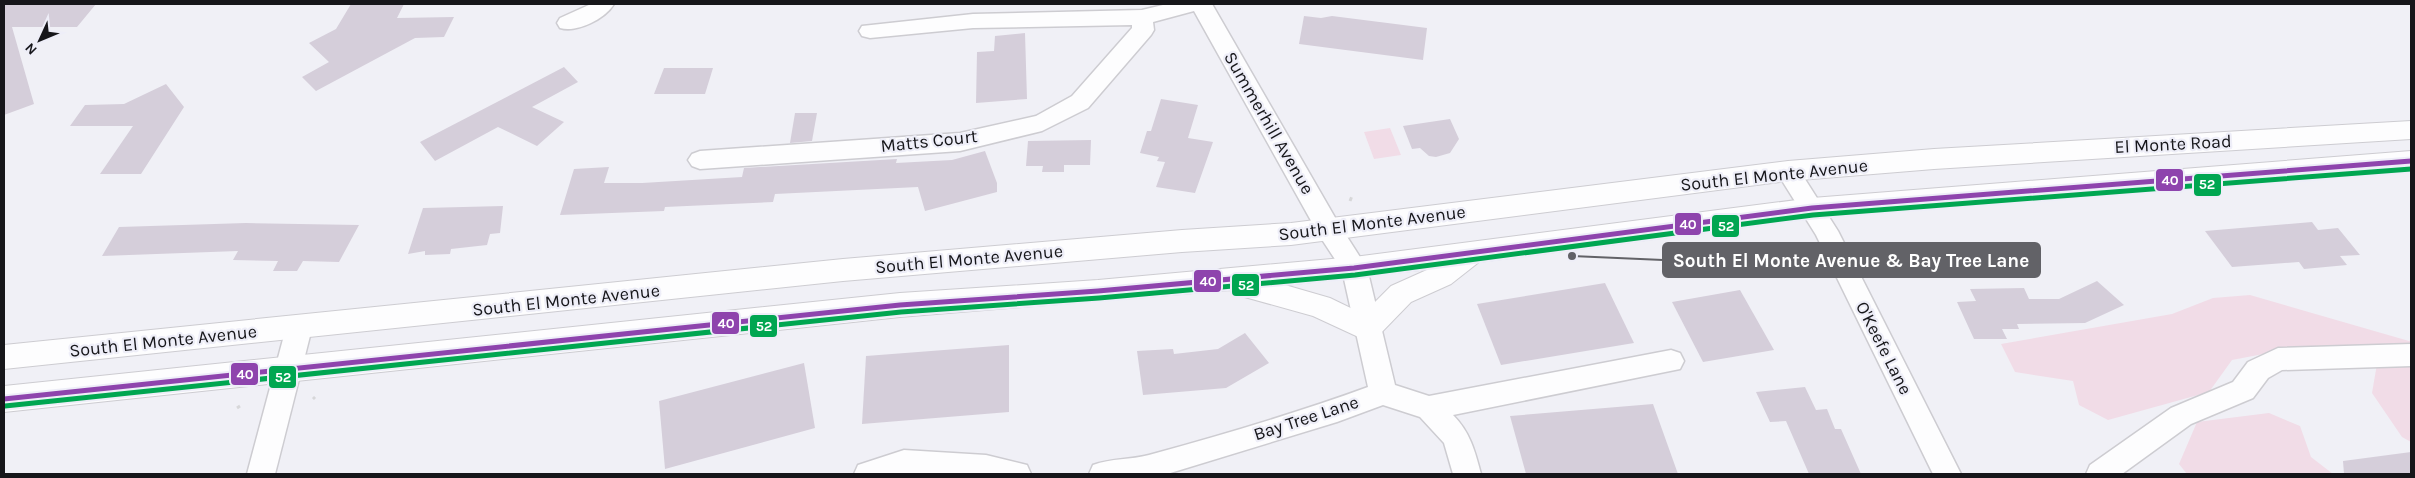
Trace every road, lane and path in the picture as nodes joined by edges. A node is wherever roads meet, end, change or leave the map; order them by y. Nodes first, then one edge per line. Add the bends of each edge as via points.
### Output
1 (603, 4) edge
2 (1195, 4) edge
3 (1201, 4) edge
4 (1142, 17) junction
5 (568, 23) dead end
6 (870, 31) dead end
7 (2411, 130) edge
8 (1934, 159) joint
9 (700, 160) dead end
10 (2411, 161) edge
11 (1788, 172) junction
12 (1352, 196) dead end
13 (1350, 201) dead end
14 (1812, 208) junction
15 (1328, 228) junction
16 (1473, 252) junction
17 (1354, 268) junction
18 (1222, 281) junction
19 (299, 328) junction
20 (1368, 329) junction
21 (2411, 355) edge
22 (4, 357) edge
23 (1671, 361) dead end
24 (287, 370) junction
25 (1383, 393) junction
26 (4, 399) edge
27 (1429, 408) junction
28 (261, 474) edge
29 (868, 474) edge
30 (1017, 474) edge
31 (1103, 474) edge
32 (1467, 474) edge
33 (1947, 474) edge
34 (2100, 474) edge

1 - 5 street via 598,10
2 - 4 street
3 - 15 street, Summerhill Avenue
4 - 6 street via 973,21
4 - 9 street, Matts Court via 1142,30 1080,102 1042,123 960,142
7 - 8 main road, El Monte Road
8 - 11 main road, South El Monte Avenue
10 - 14 main road, El Monte Road
11 - 14 street, O'Keefe Lane
11 - 15 main road, South El Monte Avenue
12 - 13 path
14 - 16 main road, El Monte Road
14 - 33 street, O'Keefe Lane
15 - 17 street, Summerhill Avenue
15 - 19 main road, South El Monte Avenue via 1291,234 842,270
16 - 17 main road, El Monte Road
16 - 20 main road via 1442,276 1397,298
17 - 18 main road
17 - 20 street
18 - 20 main road via 1320,306
18 - 24 main road via 900,305
19 - 22 main road, South El Monte Avenue
19 - 24 street
20 - 25 street
21 - 34 street via 2278,359 2258,370 2243,390 2182,416
23 - 27 street
24 - 26 main road
24 - 28 street
25 - 27 street
25 - 31 street, Bay Tree Lane via 1147,468
27 - 32 street via 1456,437
29 - 30 street via 904,463 986,468

